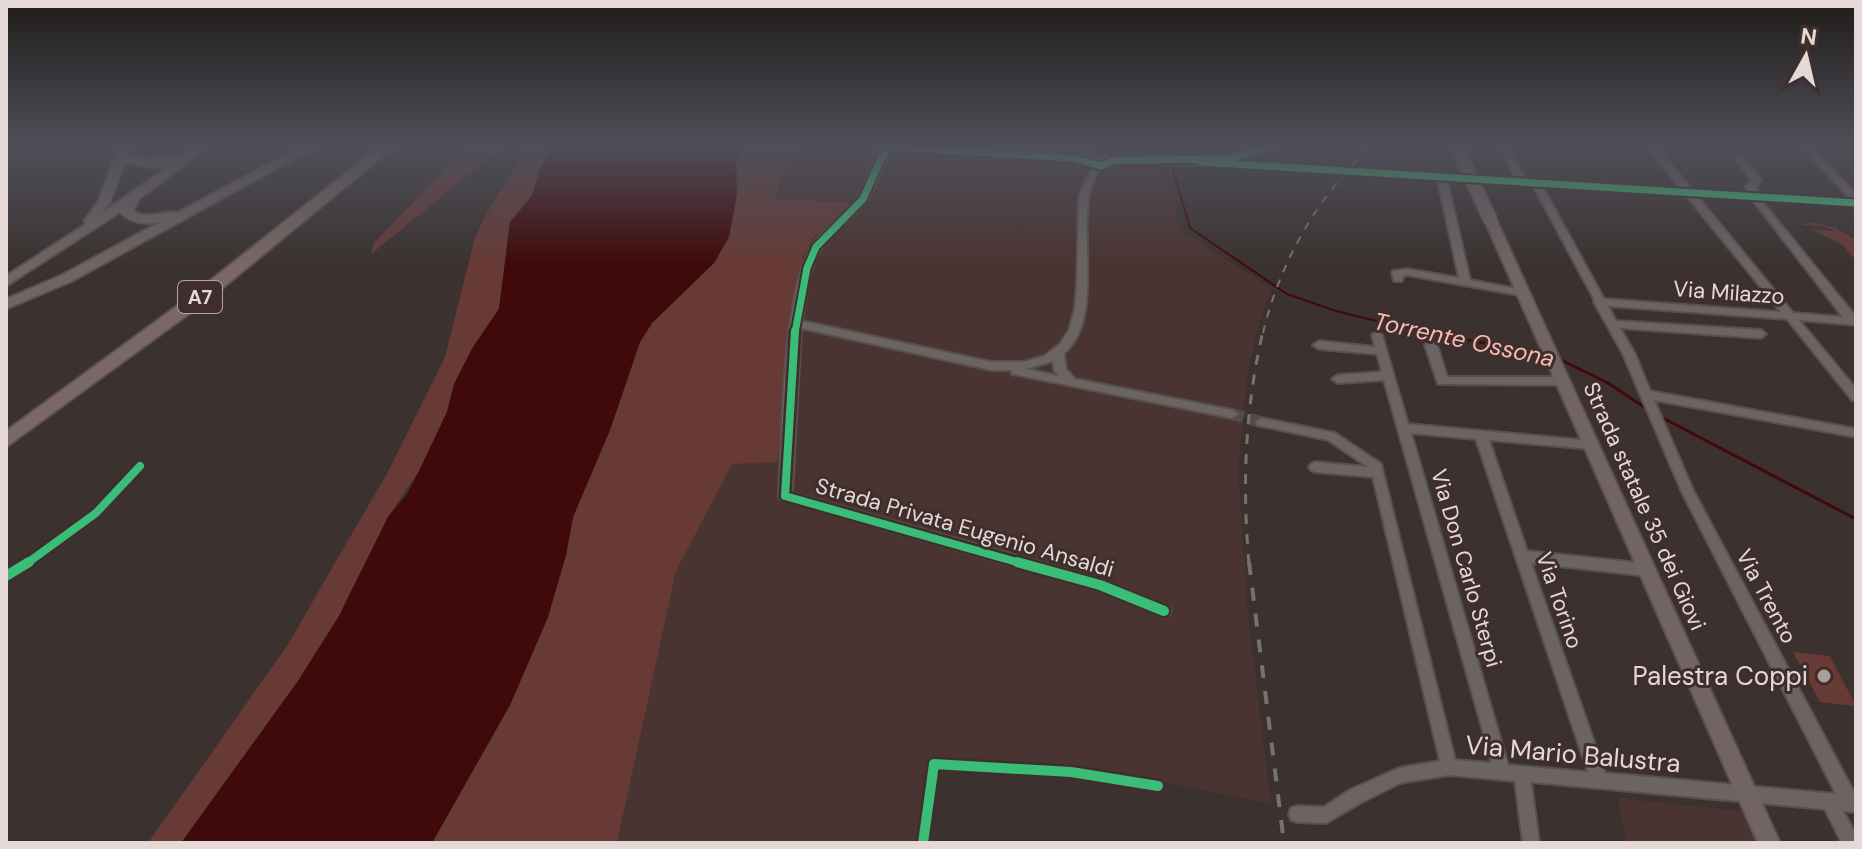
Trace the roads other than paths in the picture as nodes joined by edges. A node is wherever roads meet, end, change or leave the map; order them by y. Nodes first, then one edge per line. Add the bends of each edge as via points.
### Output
1 (110, 186) edge
2 (150, 186) edge
3 (235, 186) edge
4 (237, 186) edge
5 (324, 186) edge
6 (339, 186) edge
7 (868, 186) edge
8 (1088, 186) edge
9 (1444, 186) edge
10 (1474, 186) edge
11 (1537, 186) edge
12 (1573, 186) edge
13 (1686, 186) edge
14 (1752, 186) edge
15 (1841, 186) edge
16 (1693, 194) junction
17 (137, 195) junction
18 (1755, 198) junction
19 (1856, 202) edge
20 (55, 251) junction
21 (1398, 279) dead end
22 (6, 282) edge
23 (1465, 282) junction
24 (1524, 293) junction
25 (1599, 302) junction
26 (6, 304) edge
27 (1791, 317) junction
28 (1854, 321) edge
29 (796, 323) junction
30 (1611, 324) junction
31 (1761, 334) dead end
32 (1377, 335) dead end
33 (1319, 345) dead end
34 (1431, 345) dead end
35 (1382, 351) junction
36 (1058, 353) junction
37 (1044, 362) junction
38 (991, 366) junction
39 (1560, 375) junction
40 (1389, 376) junction
41 (1338, 379) dead end
42 (1072, 383) junction
43 (1856, 397) edge
44 (1648, 400) junction
45 (1232, 414) tunnel mouth
46 (1261, 422) tunnel mouth
47 (6, 426) edge
48 (1404, 428) junction
49 (1856, 433) edge
50 (1481, 435) junction
51 (6, 440) edge
52 (1591, 445) junction
53 (1315, 467) dead end
54 (1378, 473) junction
55 (1522, 556) junction
56 (1648, 570) junction
57 (1164, 611) dead end
58 (1449, 767) junction
59 (1502, 772) junction
60 (1522, 774) junction
61 (1599, 780) junction
62 (1747, 794) junction
63 (1830, 802) junction
64 (1853, 804) edge
65 (1297, 814) dead end
66 (1531, 843) edge
67 (1769, 843) edge
68 (1851, 843) edge

1 - 20 main road via 100,210
2 - 17 main road
3 - 17 main road via 155,220 127,215
4 - 26 main road via 67,278
5 - 47 highway, A7
6 - 51 highway, A7 via 214,287
7 - 29 street, Strada Privata Eugenio Ansaldi via 861,202 815,249
8 - 36 street via 1077,327
9 - 23 street
10 - 24 main road, Strada statale 35 dei Giovi, bridge
11 - 25 street, Via Trento
12 - 16 street
13 - 16 street
14 - 18 street
15 - 19 street
16 - 18 street
16 - 27 street
17 - 20 main road
18 - 19 street
18 - 28 street
20 - 22 main road
21 - 23 street via 1397,273 1407,272
23 - 24 street
24 - 39 main road, Strada statale 35 dei Giovi
25 - 27 street, Via Milazzo
25 - 30 street, Via Trento
27 - 28 street, Via Milazzo
27 - 43 street
29 - 38 street
29 - 57 street, Strada Privata Eugenio Ansaldi via 785,496 1100,585
30 - 31 street
30 - 44 street, Via Trento
32 - 35 street, Via Don Carlo Sterpi
33 - 35 street
34 - 39 street via 1442,381
35 - 40 street, Via Don Carlo Sterpi
36 - 37 street
36 - 42 street via 1060,370
37 - 38 street
37 - 42 street via 1055,376
38 - 42 street
39 - 52 main road, Strada statale 35 dei Giovi
40 - 41 street
40 - 48 street, Via Don Carlo Sterpi
42 - 45 street
44 - 49 street
44 - 64 street, Via Trento via 1709,533
46 - 54 street via 1331,436 1377,467
48 - 50 street
48 - 59 street, Via Don Carlo Sterpi
50 - 52 street
50 - 55 street, Via Torino
52 - 56 main road, Strada statale 35 dei Giovi
53 - 54 street
54 - 58 street
55 - 56 street
55 - 61 street, Via Torino
56 - 62 main road, Strada statale 35 dei Giovi
58 - 59 street, Via Mario Balustra
58 - 65 street, Via Mario Balustra via 1399,776 1326,815
59 - 60 street, Via Mario Balustra
60 - 61 street, Via Mario Balustra
60 - 66 street
61 - 62 street, Via Mario Balustra
62 - 63 street, Via Mario Balustra
62 - 67 main road, Strada statale 35 dei Giovi
63 - 64 street, Via Mario Balustra
63 - 68 street

